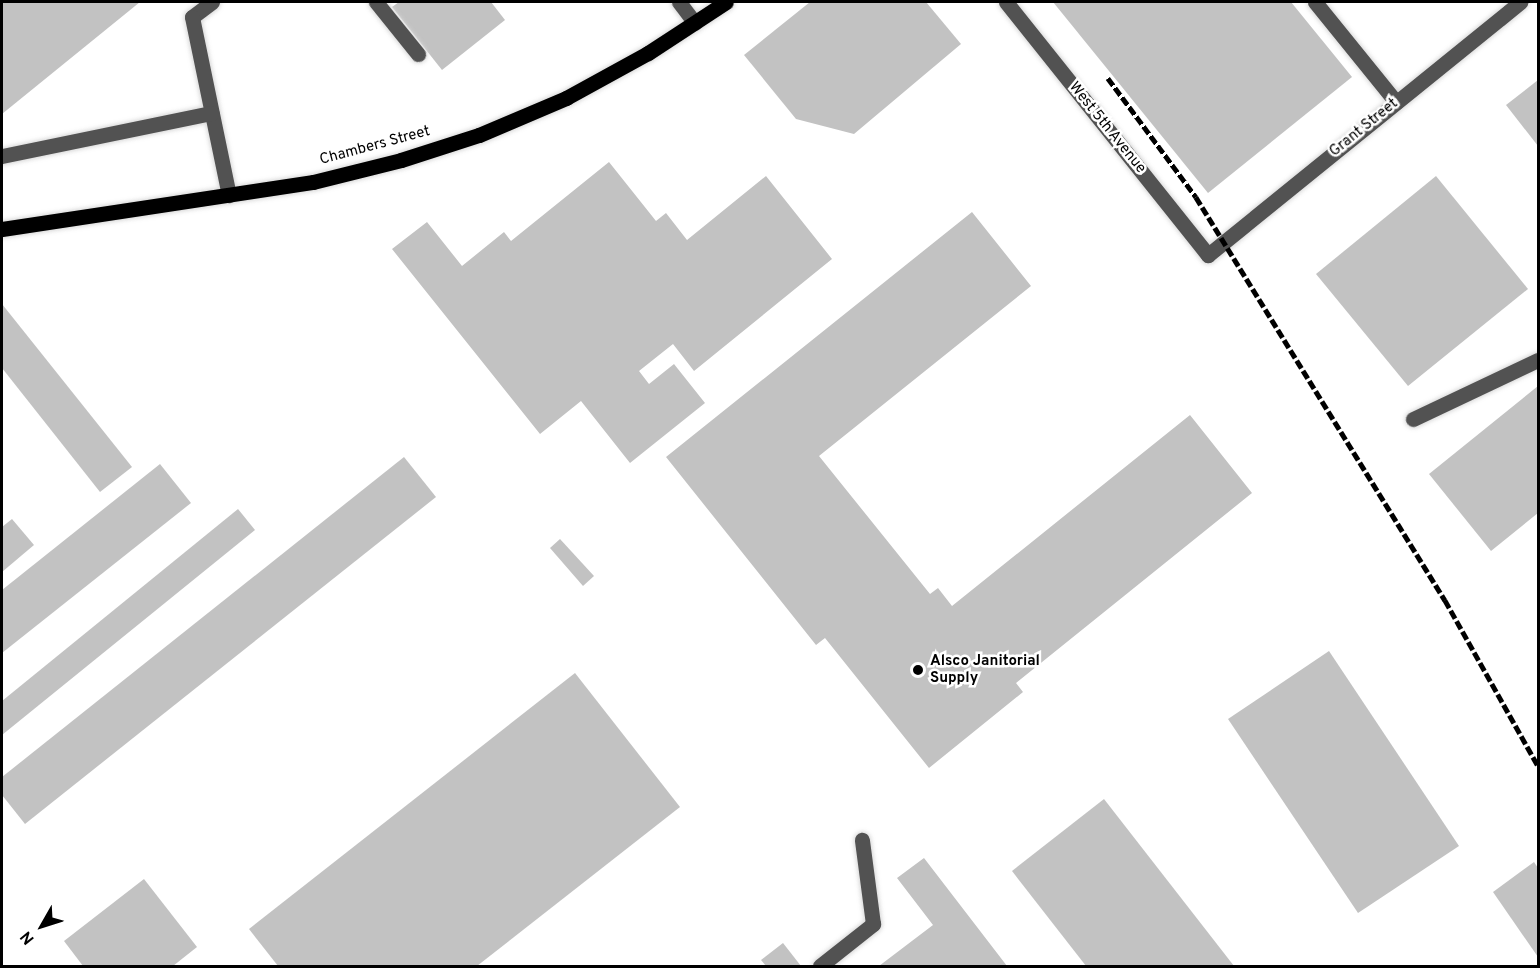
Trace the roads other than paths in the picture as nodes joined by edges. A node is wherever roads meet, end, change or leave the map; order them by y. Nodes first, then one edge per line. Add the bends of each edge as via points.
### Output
1 (212, 2) edge
2 (376, 2) edge
3 (679, 2) edge
4 (726, 2) edge
5 (1006, 2) edge
6 (1315, 2) edge
7 (1520, 2) edge
8 (695, 23) junction
9 (418, 54) dead end
10 (1396, 102) junction
11 (212, 113) junction
12 (2, 156) edge
13 (229, 195) junction
14 (2, 229) edge
15 (1208, 255) joint
16 (1539, 360) edge
17 (1413, 419) dead end
18 (862, 840) dead end
19 (820, 966) edge

1 - 11 street via 192,17
2 - 9 street
3 - 8 street
4 - 8 main road, Chambers Street
5 - 15 street, West 5th Avenue
6 - 10 street
7 - 10 street, Grant Street
8 - 13 main road, Chambers Street via 566,98 479,135 313,182
10 - 15 street, Grant Street
11 - 12 street
11 - 13 street
13 - 14 main road, Chambers Street
16 - 17 street
18 - 19 street via 873,924

